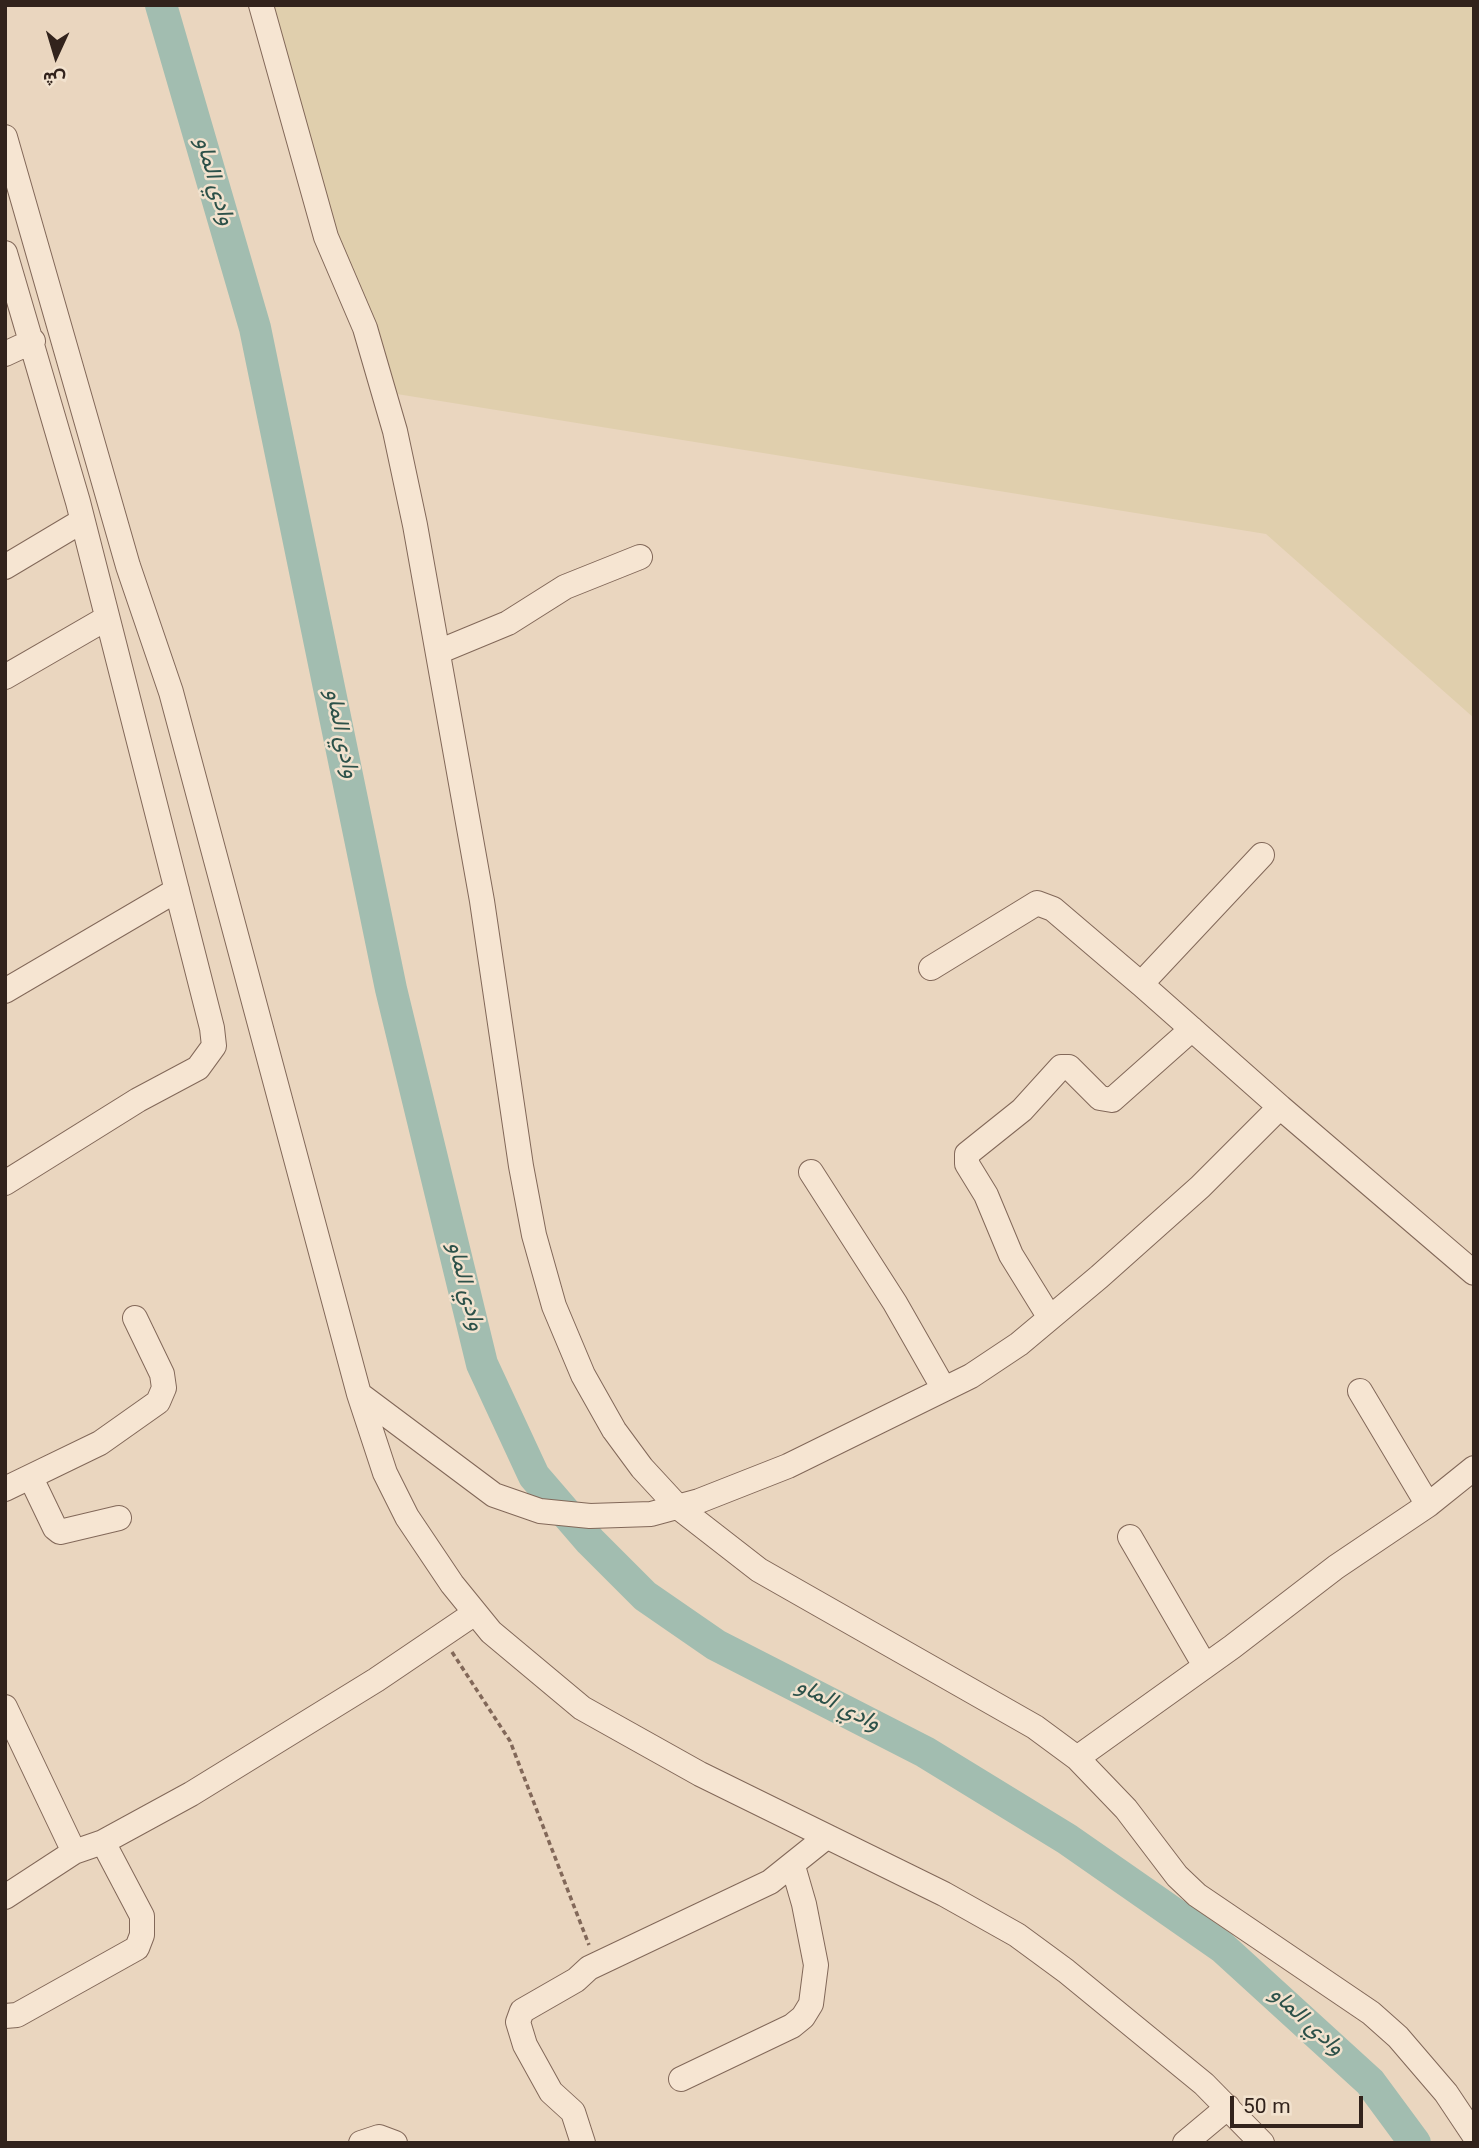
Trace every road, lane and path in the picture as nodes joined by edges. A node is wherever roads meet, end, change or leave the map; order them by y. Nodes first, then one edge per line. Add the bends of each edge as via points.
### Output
1 (261, 5) edge
2 (5, 138) edge
3 (10, 173) edge
4 (5, 253) edge
5 (33, 341) junction
6 (5, 354) edge
7 (82, 522) junction
8 (640, 558) dead end
9 (5, 567) edge
10 (107, 618) junction
11 (438, 652) junction
12 (5, 677) edge
13 (1262, 855) dead end
14 (177, 890) junction
15 (931, 968) dead end
16 (1140, 984) junction
17 (5, 990) edge
18 (1192, 1029) junction
19 (1280, 1107) junction
20 (811, 1172) dead end
21 (5, 1183) edge
22 (1474, 1273) edge
23 (135, 1318) dead end
24 (1050, 1318) junction
25 (944, 1389) junction
26 (1360, 1391) dead end
27 (359, 1394) junction
28 (1474, 1468) edge
29 (31, 1478) junction
30 (5, 1489) edge
31 (1429, 1505) junction
32 (678, 1507) junction
33 (118, 1518) dead end
34 (1130, 1537) dead end
35 (475, 1613) junction
36 (440, 1636) junction
37 (1205, 1666) junction
38 (5, 1707) edge
39 (1077, 1758) junction
40 (825, 1838) junction
41 (103, 1842) junction
42 (74, 1852) junction
43 (793, 1866) junction
44 (5, 1897) edge
45 (589, 1968) junction
46 (5, 2016) edge
47 (681, 2079) dead end
48 (1228, 2107) junction
49 (1474, 2135) edge
50 (361, 2143) edge
51 (394, 2143) edge
52 (583, 2143) edge
53 (1185, 2143) edge
54 (1262, 2143) edge

1 - 11 street via 326,237 365,328 395,431
2 - 3 street
3 - 27 street via 124,553 171,692
4 - 5 street
5 - 6 street
5 - 7 street
7 - 9 street
7 - 10 street
8 - 11 street via 565,587 508,623
10 - 12 street
10 - 14 street
11 - 32 street via 534,1235 554,1306 583,1375 614,1430
13 - 16 street
14 - 17 street
14 - 21 street via 212,1028 214,1046 207,1058 198,1068
15 - 16 street via 1037,903 1053,909
16 - 18 street
18 - 19 street
18 - 24 street via 1112,1100 1100,1098 1069,1067 1061,1067 1022,1110 967,1154 967,1164 1011,1255
19 - 22 street
19 - 24 street via 1200,1187
20 - 25 street
23 - 29 street via 162,1374 164,1388 158,1402 100,1443
24 - 25 street via 1000,1357
25 - 32 street via 788,1466
26 - 31 street
27 - 32 street via 494,1495 528,1507 590,1516 651,1514
27 - 35 street via 380,1462 407,1517
28 - 31 street
29 - 30 street
29 - 33 street via 60,1532
31 - 37 street via 1336,1567
32 - 39 street via 759,1570 1035,1727
34 - 37 street
35 - 36 street
35 - 40 street via 511,1651 582,1708
36 - 41 street via 242,1763
36 - 45 path via 510,1741 590,1948
37 - 39 street
38 - 42 street
39 - 49 street via 1126,1809 1196,1895 1371,2013 1398,2037 1446,2093
40 - 43 street
40 - 48 street via 944,1894 1017,1935
41 - 42 street
41 - 46 street via 142,1916 142,1935 136,1948 17,2015
42 - 44 street
43 - 45 street via 742,1897
43 - 47 street via 816,1965 811,2004 792,2026
45 - 52 street via 522,2011 518,2022 551,2092 573,2112
48 - 53 street
48 - 54 street
50 - 51 street via 379,2137

